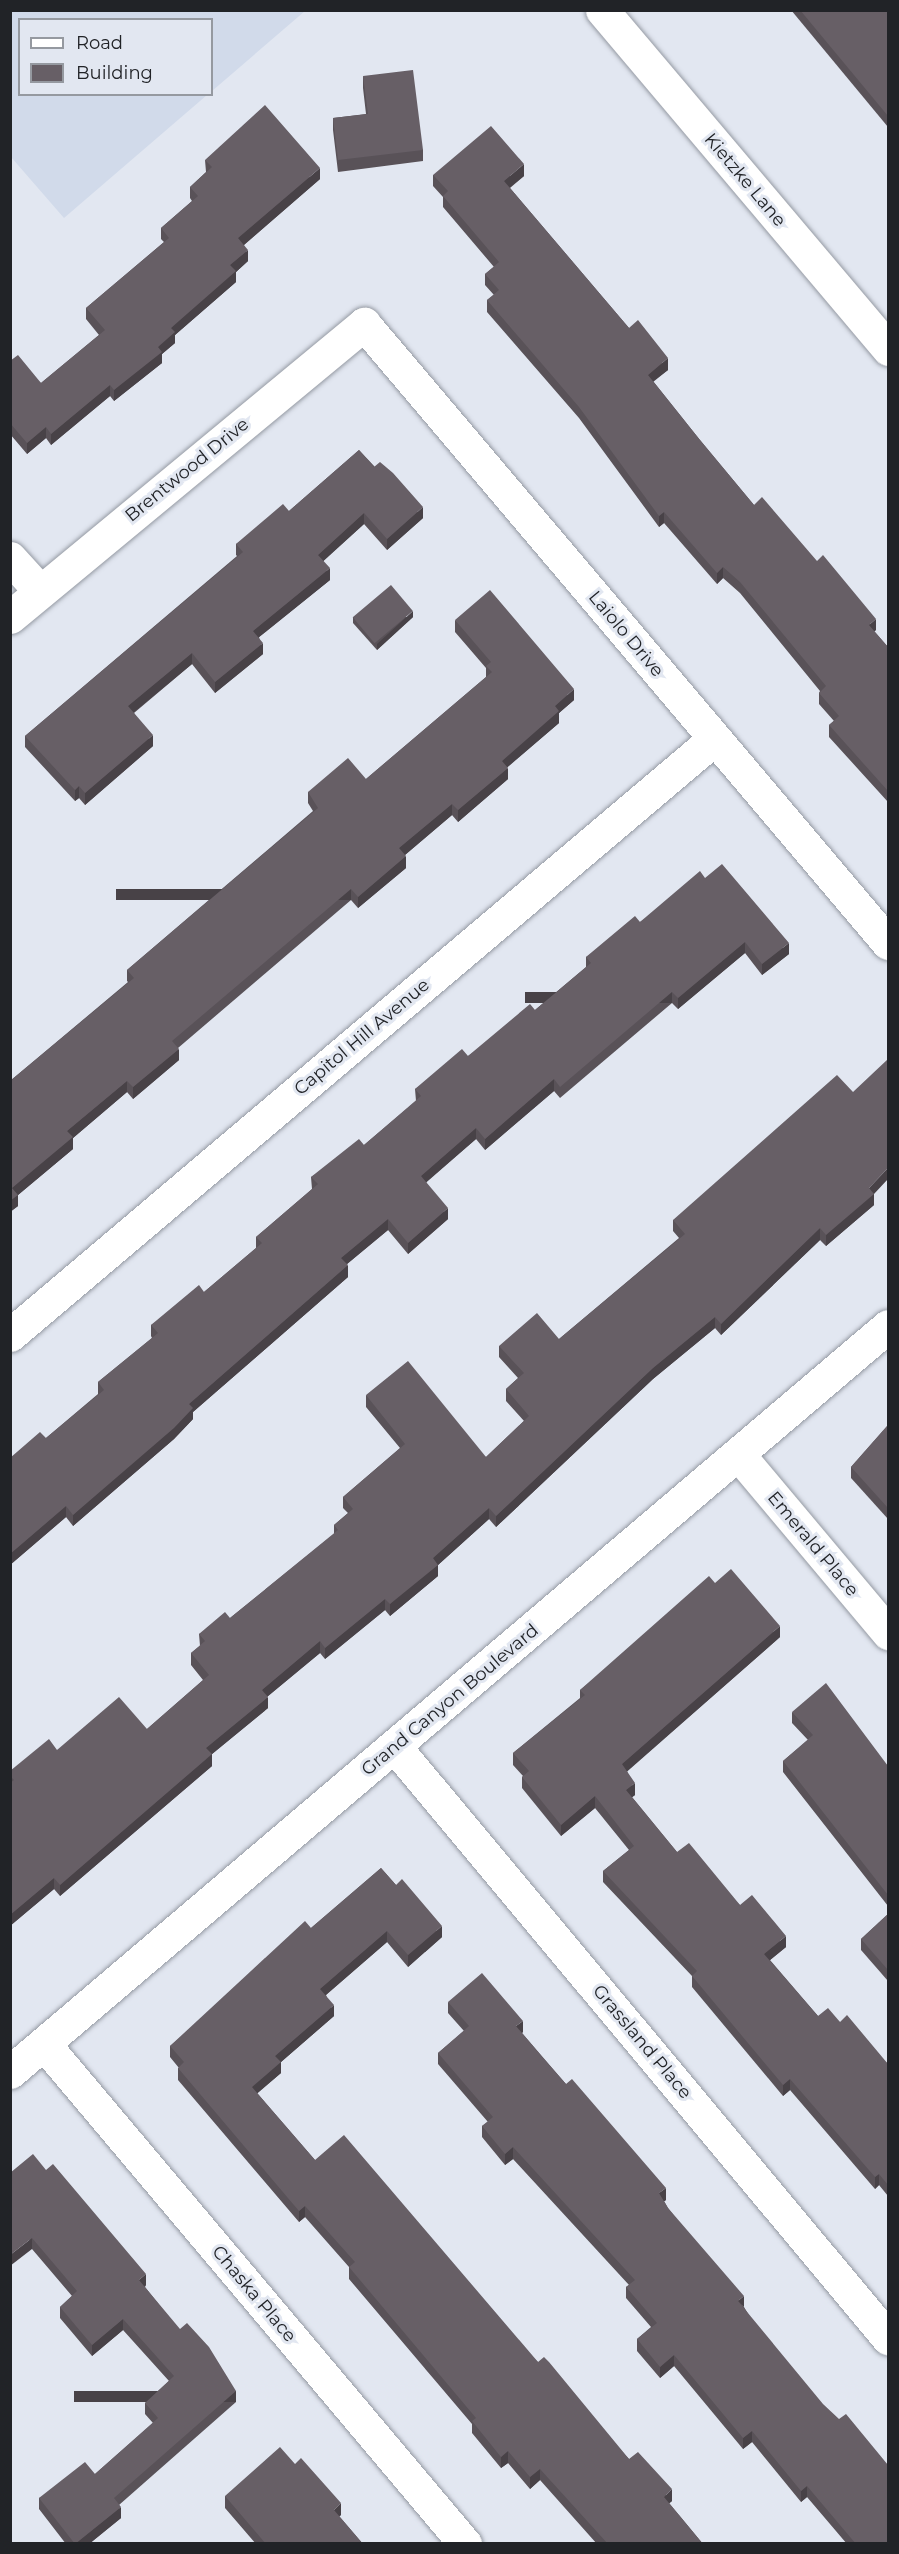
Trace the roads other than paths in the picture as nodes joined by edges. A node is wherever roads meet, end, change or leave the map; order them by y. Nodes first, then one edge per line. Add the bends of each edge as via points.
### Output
1 (602, 10) edge
2 (364, 324) joint
3 (888, 349) edge
4 (10, 558) edge
5 (40, 591) junction
6 (10, 617) edge
7 (714, 739) junction
8 (888, 943) edge
9 (888, 1326) edge
10 (10, 1335) edge
11 (738, 1454) junction
12 (888, 1633) edge
13 (395, 1747) junction
14 (44, 2044) junction
15 (10, 2072) edge
16 (888, 2338) edge
17 (465, 2544) edge

1 - 3 street, Kietzke Lane
2 - 5 street, Brentwood Drive
2 - 7 street, Laiolo Drive
4 - 5 street
5 - 6 street, Brentwood Drive
7 - 8 street, Laiolo Drive
7 - 10 street, Capitol Hill Avenue
9 - 11 street, Grand Canyon Boulevard
11 - 12 street, Emerald Place
11 - 13 street, Grand Canyon Boulevard
13 - 14 street, Grand Canyon Boulevard
13 - 16 street, Grassland Place
14 - 15 street, Grand Canyon Boulevard
14 - 17 street, Chaska Place

